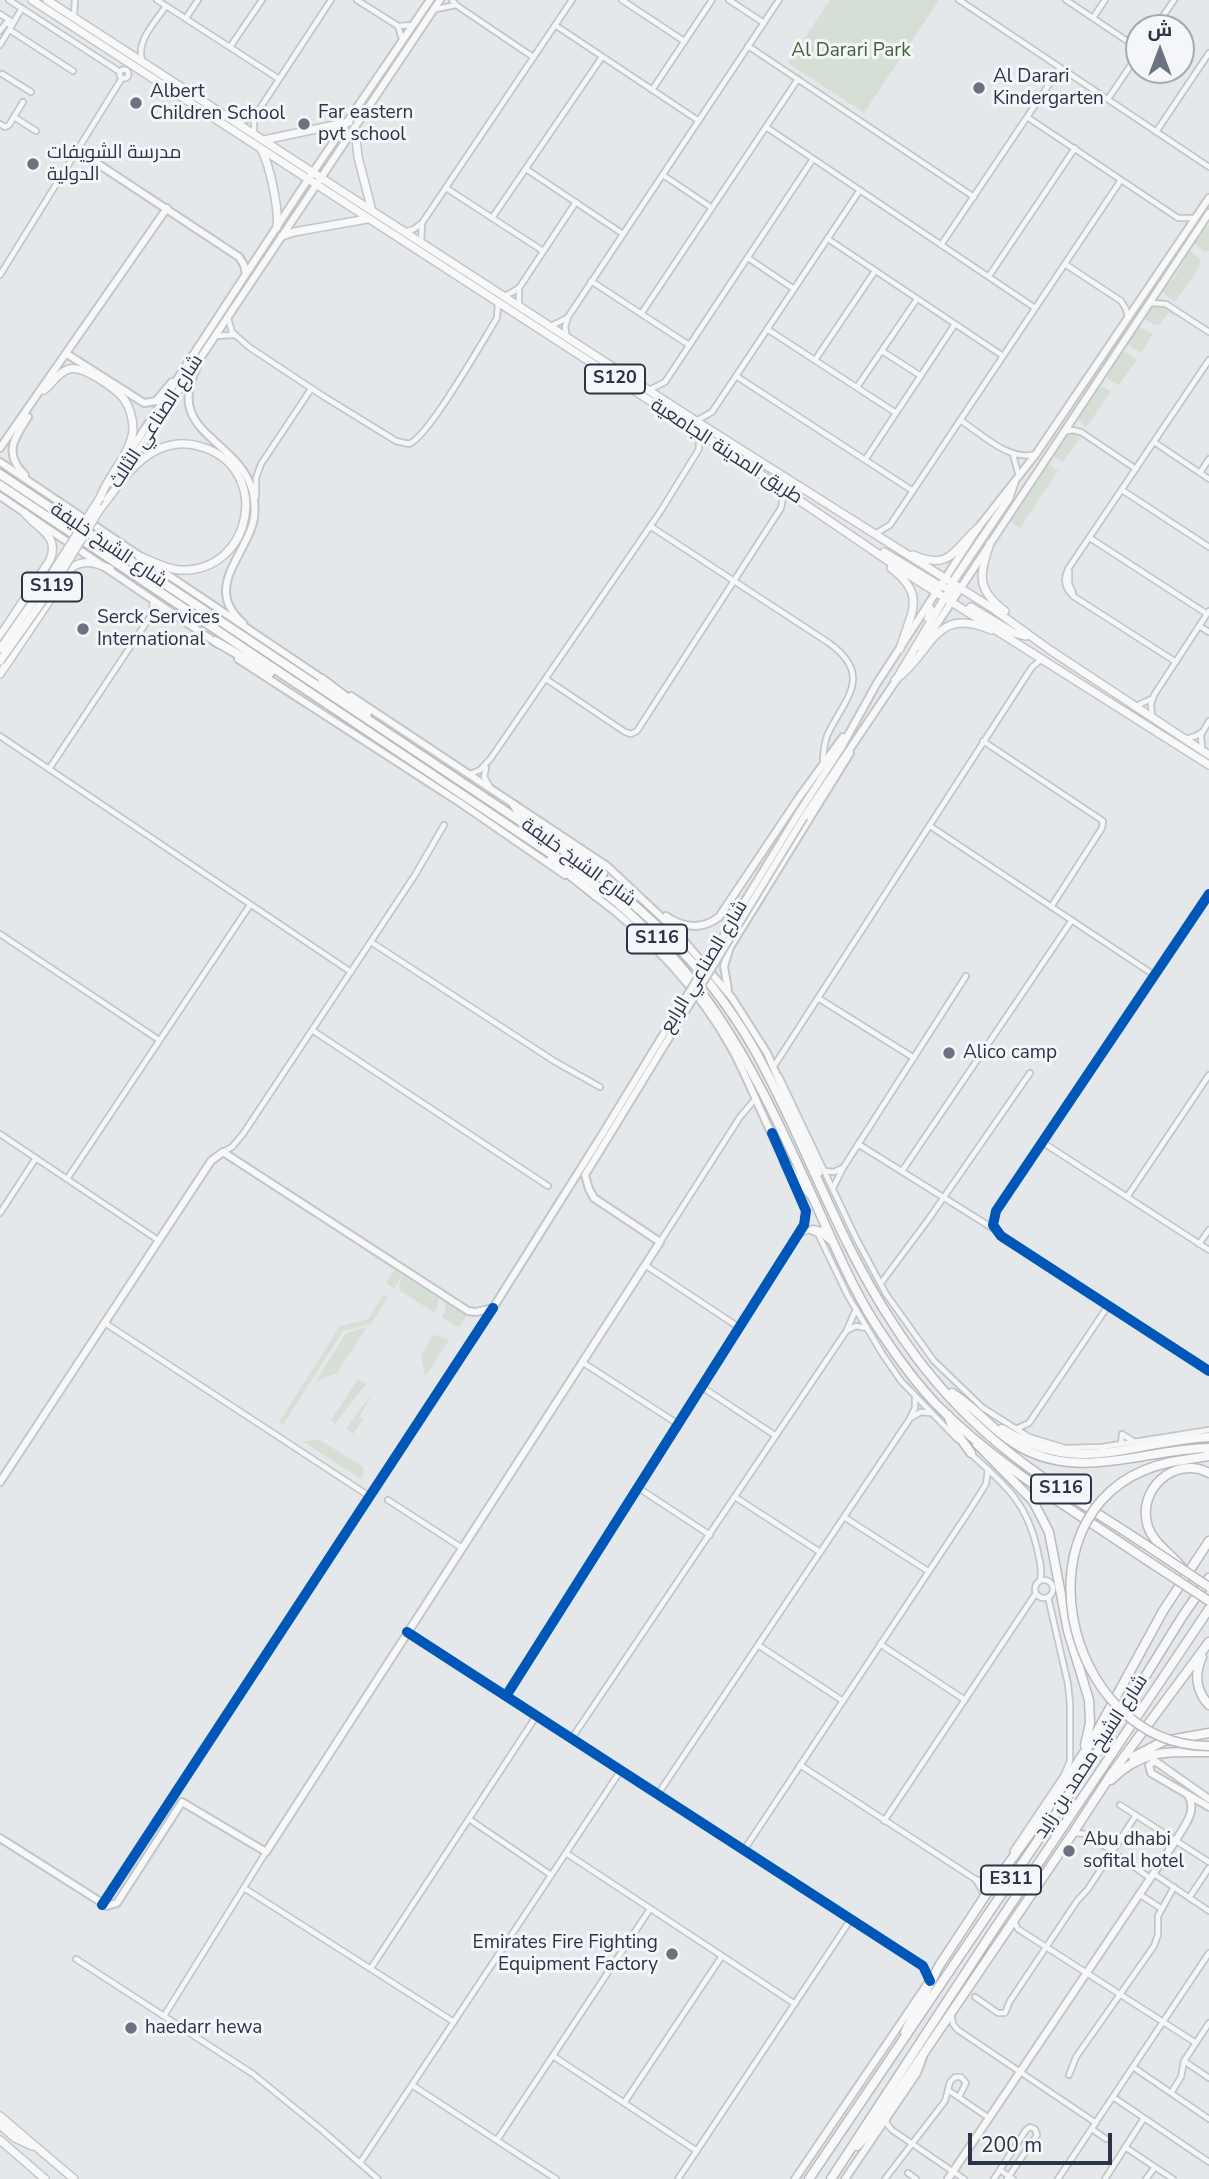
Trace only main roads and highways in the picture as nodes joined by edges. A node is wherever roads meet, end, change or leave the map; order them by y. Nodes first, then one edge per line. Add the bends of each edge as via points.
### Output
1 (32, 0) edge
2 (47, 0) edge
3 (431, 0) edge
4 (440, 0) edge
5 (433, 12) junction
6 (73, 21) junction
7 (349, 122) junction
8 (355, 128) junction
9 (261, 143) junction
10 (77, 150) road end
11 (313, 168) junction
12 (301, 174) junction
13 (324, 174) junction
14 (306, 183) junction
15 (330, 183) junction
16 (314, 189) junction
17 (325, 191) junction
18 (1209, 198) edge
19 (167, 208) junction
20 (373, 211) junction
21 (1209, 213) edge
22 (368, 219) junction
23 (276, 227) junction
24 (282, 236) junction
25 (258, 255) junction
26 (239, 257) junction
27 (246, 274) junction
28 (499, 297) junction
29 (1127, 321) junction
30 (73, 344) junction
31 (65, 356) junction
32 (1113, 356) junction
33 (198, 359) junction
34 (80, 362) junction
35 (179, 376) junction
36 (44, 390) junction
37 (0, 448) edge
38 (0, 462) edge
39 (127, 464) junction
40 (0, 474) edge
41 (1014, 483) junction
42 (0, 485) edge
43 (40, 488) junction
44 (0, 496) edge
45 (25, 513) junction
46 (978, 528) junction
47 (990, 543) junction
48 (867, 546) junction
49 (901, 552) junction
50 (139, 556) junction
51 (110, 569) junction
52 (949, 589) junction
53 (928, 605) junction
54 (967, 611) junction
55 (1024, 632) junction
56 (1005, 634) junction
57 (0, 636) edge
58 (263, 640) junction
59 (215, 641) junction
60 (0, 649) edge
61 (900, 649) junction
62 (0, 661) edge
63 (900, 670) junction
64 (0, 674) edge
65 (322, 679) junction
66 (895, 680) junction
67 (293, 682) junction
68 (853, 725) junction
69 (387, 732) junction
70 (859, 735) junction
71 (1205, 752) edge
72 (1209, 765) edge
73 (514, 805) junction
74 (801, 815) junction
75 (528, 840) junction
76 (608, 882) junction
77 (596, 896) junction
78 (652, 906) junction
79 (732, 998) junction
80 (606, 1135) junction
81 (827, 1198) junction
82 (814, 1200) junction
83 (813, 1230) road end
84 (834, 1243) junction
85 (941, 1387) junction
86 (948, 1415) junction
87 (983, 1419) junction
88 (1209, 1437) edge
89 (975, 1438) junction
90 (1209, 1448) edge
91 (971, 1453) road end
92 (1209, 1457) edge
93 (1209, 1473) edge
94 (0, 1482) edge
95 (1209, 1542) edge
96 (1185, 1571) junction
97 (1209, 1578) edge
98 (1209, 1587) edge
99 (1209, 1601) edge
100 (1209, 1609) edge
101 (1209, 1643) edge
102 (1209, 1705) edge
103 (1205, 1734) edge
104 (1209, 1746) edge
105 (1209, 1752) edge
106 (1081, 1757) junction
107 (1100, 1791) junction
108 (1188, 1796) junction
109 (1208, 1803) edge
110 (1191, 1814) junction
111 (0, 1838) edge
112 (930, 1981) junction
113 (899, 2044) junction
114 (923, 2055) junction
115 (0, 2116) edge
116 (0, 2125) edge
117 (1, 2141) edge
118 (36, 2147) junction
119 (849, 2153) junction
120 (45, 2179) edge
121 (74, 2179) edge
122 (795, 2179) edge
123 (809, 2179) edge
124 (831, 2179) edge
125 (845, 2179) edge
126 (948, 2179) edge

1 - 6 main road, طريق المدينة الجامعية / S120
2 - 6 main road, طريق المدينة الجامعية / S120
3 - 5 main road via 428,9
3 - 7 main road, شارع الصناعي الثالث
4 - 5 main road, شارع الصناعي الثالث
5 - 8 main road, شارع الصناعي الثالث
6 - 9 main road, طريق المدينة الجامعية / S120 via 123,59
6 - 9 main road, طريق المدينة الجامعية / S120 via 91,28 254,133
7 - 9 main road
7 - 11 main road, شارع الصناعي الثالث
8 - 13 main road, شارع الصناعي الثالث
8 - 20 main road
9 - 11 main road, طريق المدينة الجامعية / S120
9 - 12 main road, طريق المدينة الجامعية / S120
9 - 23 main road
10 - 19 main road
11 - 12 main road
11 - 13 main road, طريق المدينة الجامعية / S120
11 - 14 main road, شارع الصناعي الثالث
12 - 14 main road, طريق المدينة الجامعية / S120
13 - 15 main road, طريق المدينة الجامعية / S120
13 - 16 main road, شارع الصناعي الثالث
14 - 16 main road, طريق المدينة الجامعية / S120
14 - 23 main road, شارع الصناعي الثالث
15 - 17 main road
15 - 20 main road, طريق المدينة الجامعية / S120
16 - 17 main road, طريق المدينة الجامعية / S120
16 - 24 main road, شارع الصناعي الثالث
17 - 22 main road, طريق المدينة الجامعية / S120
18 - 29 main road
19 - 26 main road
19 - 30 main road
20 - 28 main road, طريق المدينة الجامعية / S120
21 - 32 main road
22 - 24 main road
22 - 28 main road, طريق المدينة الجامعية / S120 via 465,281 470,278
23 - 25 main road, شارع الصناعي الثالث
24 - 33 main road, شارع الصناعي الثالث
25 - 26 main road
25 - 27 main road, شارع الصناعي الثالث
26 - 27 main road
27 - 35 main road, شارع الصناعي الثالث
28 - 48 main road, طريق المدينة الجامعية / S120 via 512,312
28 - 49 main road, طريق المدينة الجامعية / S120
29 - 32 main road via 1112,349
29 - 41 main road
30 - 31 main road
30 - 34 main road
31 - 34 main road
31 - 36 main road
31 - 37 main road
32 - 47 main road
33 - 39 main road, شارع الصناعي الثالث
33 - 58 main road via 187,391 191,416 242,468 255,505 253,526 226,587 228,602 236,617
34 - 35 main road via 144,404 156,401
35 - 39 main road, شارع الصناعي الثالث
36 - 39 main road via 61,373 75,368 119,394 133,425
36 - 43 main road via 12,449 17,466
38 - 43 main road
39 - 50 main road via 169,446 204,447 236,472 247,507 236,541 206,565 178,570
39 - 60 main road, شارع الصناعي الثالث / S119, bridge
39 - 62 main road, شارع الصناعي الثالث / S119, bridge via 53,586
40 - 69 highway, شارع الشيخ خليفة / S116
41 - 46 main road
41 - 52 main road via 1009,498
42 - 67 highway, شارع الشيخ خليفة / S116
43 - 50 main road
44 - 45 main road
45 - 51 main road
45 - 57 main road via 48,534 53,552
46 - 49 main road via 958,551 942,560
46 - 52 main road
47 - 52 main road
47 - 55 main road via 982,565 982,584 991,600
48 - 52 main road
48 - 61 main road via 912,592 914,609
49 - 52 main road, طريق المدينة الجامعية / S120
50 - 58 main road
51 - 59 main road
51 - 64 main road via 89,562 72,568
52 - 53 main road, شارع الصناعي الرابع
52 - 54 main road, طريق المدينة الجامعية / S120
52 - 55 main road, طريق المدينة الجامعية / S120
52 - 63 main road
52 - 66 main road, شارع الصناعي الرابع via 924,643
53 - 61 main road, شارع الصناعي الرابع
53 - 63 main road via 931,613 904,654
54 - 55 main road via 971,607 1014,633
54 - 56 main road, طريق المدينة الجامعية / S120
55 - 71 main road, طريق المدينة الجامعية / S120
56 - 66 main road via 975,623 952,624
56 - 72 main road, طريق المدينة الجامعية / S120
58 - 65 main road
59 - 67 highway via 274,676
59 - 77 main road
61 - 68 main road, شارع الصناعي الرابع
63 - 66 main road
65 - 69 highway
65 - 73 main road
66 - 70 main road, شارع الصناعي الرابع
67 - 75 highway, شارع الشيخ خليفة / S116
68 - 74 main road, شارع الصناعي الرابع
68 - 78 main road via 719,917 688,926
69 - 76 highway, شارع الشيخ خليفة / S116
70 - 74 main road, شارع الصناعي الرابع
70 - 79 main road via 730,947 724,972
73 - 76 highway via 592,862
73 - 78 main road via 599,860
74 - 80 main road, شارع الصناعي الرابع, bridge
75 - 77 highway
75 - 82 highway, شارع الشيخ خليفة / S116 via 618,903 697,984 742,1050
76 - 81 highway, شارع الشيخ خليفة / S116 via 667,934 732,1014
77 - 82 main road via 666,960 697,996 732,1048 772,1133
78 - 79 main road
79 - 81 main road via 775,1070
80 - 94 main road, شارع الصناعي الرابع via 493,1308 476,1312 223,1152 211,1161
80 - 111 main road, شارع الصناعي الرابع via 585,1175 589,1189 594,1198 660,1242 266,1853 183,1802 117,1903 110,1906
81 - 85 highway, شارع الشيخ خليفة / S116 via 884,1309
82 - 84 highway, شارع الشيخ خليفة / S116
83 - 84 highway
84 - 86 highway, شارع الشيخ خليفة / S116 via 885,1339
85 - 87 highway
85 - 96 highway, شارع الشيخ خليفة / S116, bridge via 1012,1454
86 - 89 highway, شارع الشيخ خليفة / S116
86 - 91 highway
87 - 88 highway via 1030,1444 1074,1455
87 - 90 highway via 1023,1449 1059,1461 1091,1464
89 - 99 highway, شارع الشيخ خليفة / S116, bridge via 1032,1482
89 - 106 highway via 1033,1502 1049,1532 1063,1610 1089,1700 1090,1723
92 - 104 highway, bridge via 1152,1467 1104,1498 1082,1529 1070,1576 1077,1635 1099,1682 1138,1724 1161,1737
93 - 96 highway, bridge via 1183,1468 1166,1475 1146,1504 1154,1539
95 - 106 highway via 1163,1611
96 - 98 highway, S116, bridge
97 - 113 highway, شارع الشيخ محمد بن زايد / E311 via 1107,1738
100 - 119 highway, شارع الشيخ محمد بن زايد / E311
101 - 102 highway via 1197,1675 1199,1690
101 - 107 highway
103 - 107 highway via 1164,1741 1142,1752
105 - 107 highway via 1147,1755
106 - 112 highway
107 - 114 highway
108 - 109 main road
108 - 109 main road via 1151,1773 1151,1763 1160,1762
108 - 110 main road
109 - 110 main road
110 - 126 main road
112 - 113 highway
112 - 122 main road
113 - 123 highway, شارع الشيخ محمد بن زايد / E311
114 - 119 highway via 871,2131
114 - 125 main road via 920,2067
115 - 118 main road
116 - 118 main road
117 - 120 main road
118 - 121 main road
119 - 124 highway, شارع الشيخ محمد بن زايد / E311

